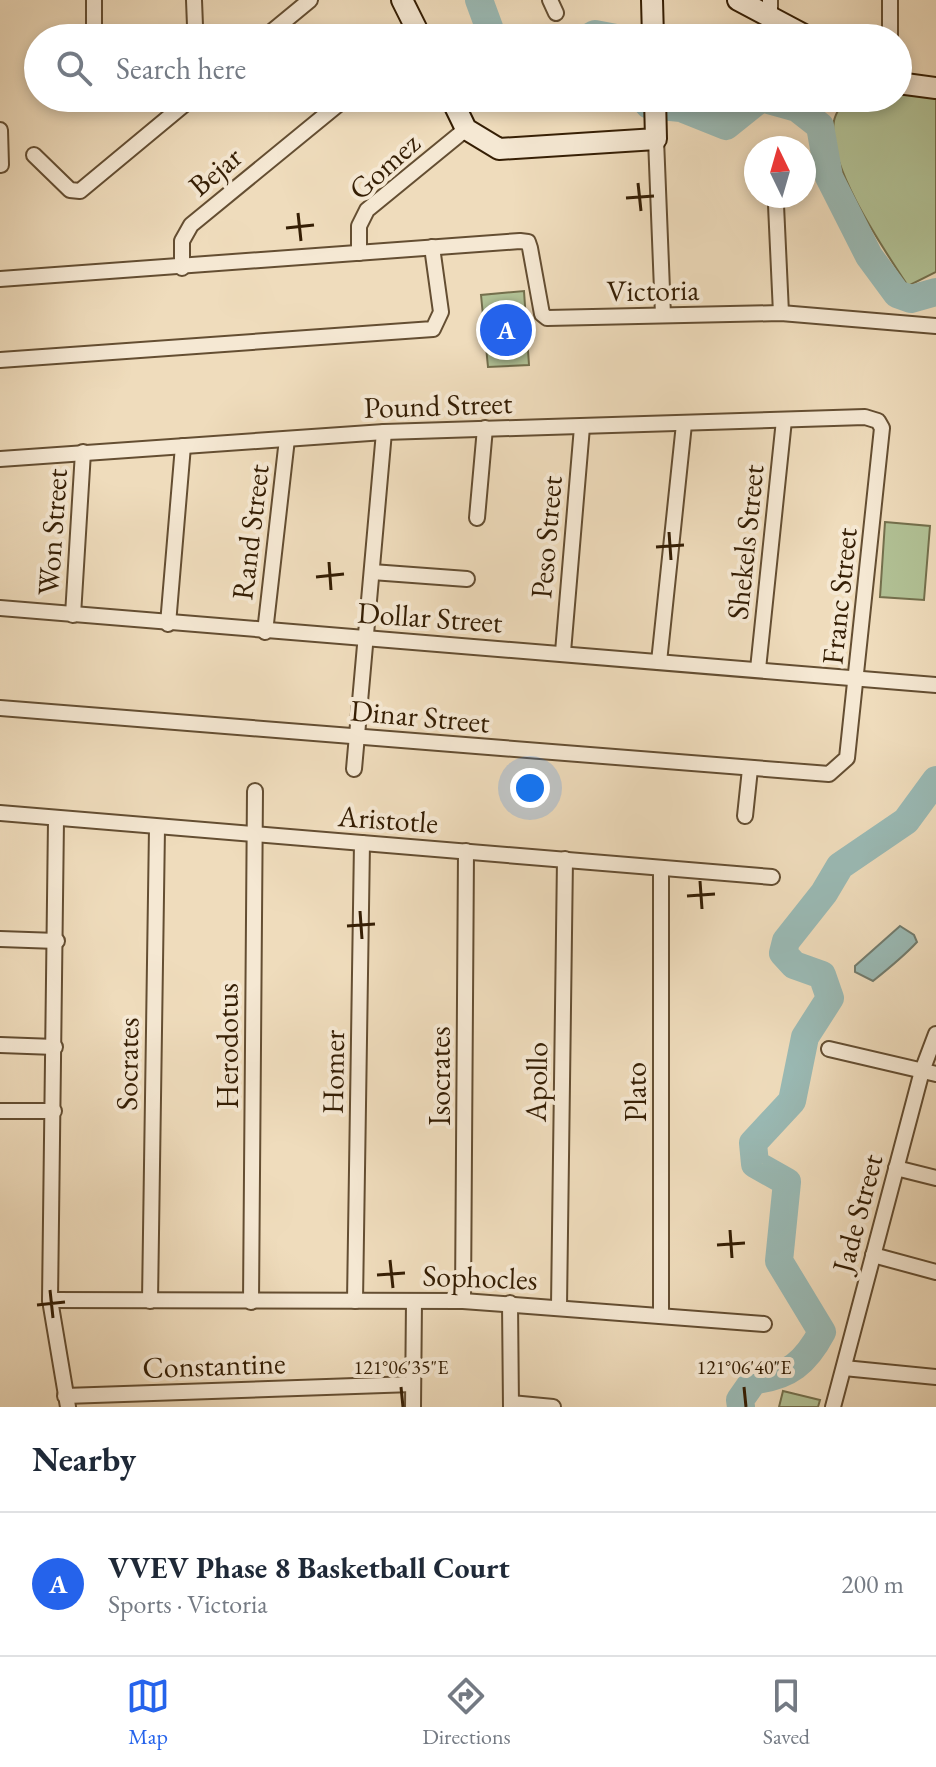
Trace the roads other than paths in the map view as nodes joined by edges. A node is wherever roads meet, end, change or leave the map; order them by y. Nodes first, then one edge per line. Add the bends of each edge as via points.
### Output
1 (94, 0) edge
2 (194, 0) edge
3 (310, 0) edge
4 (402, 0) edge
5 (652, 0) edge
6 (738, 0) edge
7 (890, 0) edge
8 (770, 9) edge
9 (94, 24) edge
10 (195, 24) edge
11 (281, 24) edge
12 (414, 24) edge
13 (653, 24) edge
14 (791, 24) edge
15 (890, 24) edge
16 (912, 85) edge
17 (936, 88) edge
18 (175, 112) edge
19 (329, 112) edge
20 (458, 112) edge
21 (655, 112) edge
22 (466, 129) junction
23 (0, 130) edge
24 (656, 130) junction
25 (34, 155) dead end
26 (1, 165) edge
27 (776, 208) edge
28 (432, 247) junction
29 (359, 253) junction
30 (182, 268) junction
31 (0, 279) edge
32 (781, 313) junction
33 (663, 315) junction
34 (936, 326) edge
35 (0, 360) edge
36 (784, 420) junction
37 (878, 421) joint
38 (684, 424) junction
39 (582, 427) junction
40 (485, 428) junction
41 (384, 432) junction
42 (287, 439) junction
43 (183, 446) junction
44 (83, 452) junction
45 (0, 459) edge
46 (477, 518) dead end
47 (372, 572) junction
48 (467, 579) dead end
49 (0, 608) edge
50 (73, 615) junction
51 (168, 624) junction
52 (265, 632) junction
53 (366, 639) junction
54 (563, 652) junction
55 (659, 662) junction
56 (758, 669) junction
57 (857, 678) junction
58 (936, 685) edge
59 (0, 708) edge
60 (357, 737) junction
61 (354, 769) dead end
62 (750, 769) junction
63 (835, 772) joint
64 (255, 791) dead end
65 (0, 813) edge
66 (745, 816) dead end
67 (56, 820) junction
68 (157, 828) junction
69 (255, 836) junction
70 (362, 843) junction
71 (466, 851) junction
72 (565, 859) junction
73 (661, 868) junction
74 (772, 877) dead end
75 (0, 939) edge
76 (57, 941) junction
77 (936, 1034) edge
78 (0, 1045) edge
79 (55, 1047) junction
80 (829, 1049) dead end
81 (929, 1072) edge
82 (0, 1111) edge
83 (54, 1111) junction
84 (896, 1168) junction
85 (936, 1178) edge
86 (873, 1255) junction
87 (936, 1272) edge
88 (50, 1300) junction
89 (150, 1301) junction
90 (355, 1301) junction
91 (414, 1301) junction
92 (463, 1301) junction
93 (251, 1302) junction
94 (510, 1303) junction
95 (559, 1306) junction
96 (661, 1316) junction
97 (764, 1324) dead end
98 (844, 1368) junction
99 (936, 1377) edge
100 (413, 1384) junction
101 (67, 1402) edge
102 (511, 1405) edge
103 (413, 1407) edge
104 (553, 1407) edge
105 (833, 1407) edge

1 - 9 street
2 - 10 street
3 - 11 street
4 - 12 street
5 - 13 street
6 - 8 street
7 - 15 street
8 - 14 street
16 - 17 street
18 - 25 street via 80,191 70,190
19 - 30 street, Bejar via 191,225 182,241
20 - 22 street
21 - 24 street
22 - 24 street via 499,149
22 - 29 street, Gomez via 367,210 359,226
23 - 26 street
24 - 33 street
27 - 32 street
28 - 29 street, Victoria
28 - 33 street, Victoria via 528,242 547,318
28 - 35 street via 441,312 433,329
29 - 30 street, Victoria
30 - 31 street, Victoria
32 - 33 street, Victoria
32 - 34 street, Victoria
36 - 37 street, Pound Street
36 - 38 street, Pound Street
36 - 56 street, Shekels Street
37 - 57 street, Franc Street via 882,428
38 - 39 street, Pound Street
38 - 55 street
39 - 40 street, Pound Street
39 - 54 street, Peso Street
40 - 41 street, Pound Street
40 - 46 street
41 - 42 street, Pound Street
41 - 47 street
42 - 43 street, Pound Street
42 - 52 street, Rand Street
43 - 44 street, Pound Street
43 - 51 street
44 - 45 street, Pound Street
44 - 50 street, Won Street
47 - 48 street
47 - 53 street
49 - 50 street, Dollar Street
50 - 51 street, Dollar Street
51 - 52 street, Dollar Street
52 - 53 street, Dollar Street
53 - 54 street, Dollar Street
53 - 60 street
54 - 55 street, Dollar Street
55 - 56 street, Dollar Street
56 - 57 street, Dollar Street
57 - 58 street, Dollar Street
57 - 63 street, Franc Street via 847,758
59 - 60 street, Dinar Street
60 - 61 street
60 - 62 street, Dinar Street
62 - 63 street, Dinar Street via 822,776
62 - 66 street
64 - 69 street, Herodotus
65 - 67 street, Aristotle
67 - 68 street, Aristotle
67 - 76 street
68 - 69 street, Aristotle
68 - 89 street, Socrates
69 - 70 street, Aristotle
69 - 93 street, Herodotus
70 - 71 street, Aristotle
70 - 90 street, Homer
71 - 72 street, Aristotle
71 - 92 street, Isocrates
72 - 73 street, Aristotle
72 - 95 street, Apollo
73 - 74 street, Aristotle
73 - 96 street, Plato
75 - 76 street
76 - 79 street
77 - 81 street, Jade Street
78 - 79 street
79 - 83 street
80 - 81 street
81 - 84 street, Jade Street
82 - 83 street
83 - 88 street
84 - 85 street
84 - 86 street, Jade Street
86 - 87 street
86 - 98 street, Jade Street
88 - 89 street, Sophocles
88 - 101 street
89 - 93 street, Sophocles
90 - 91 street, Sophocles
90 - 93 street, Sophocles
91 - 92 street, Sophocles
91 - 100 street
92 - 94 street, Sophocles
94 - 95 street, Sophocles
94 - 102 street
95 - 96 street, Sophocles
96 - 97 street, Sophocles
98 - 99 street
98 - 105 street, Jade Street
100 - 101 street, Constantine
100 - 103 street
102 - 104 street

